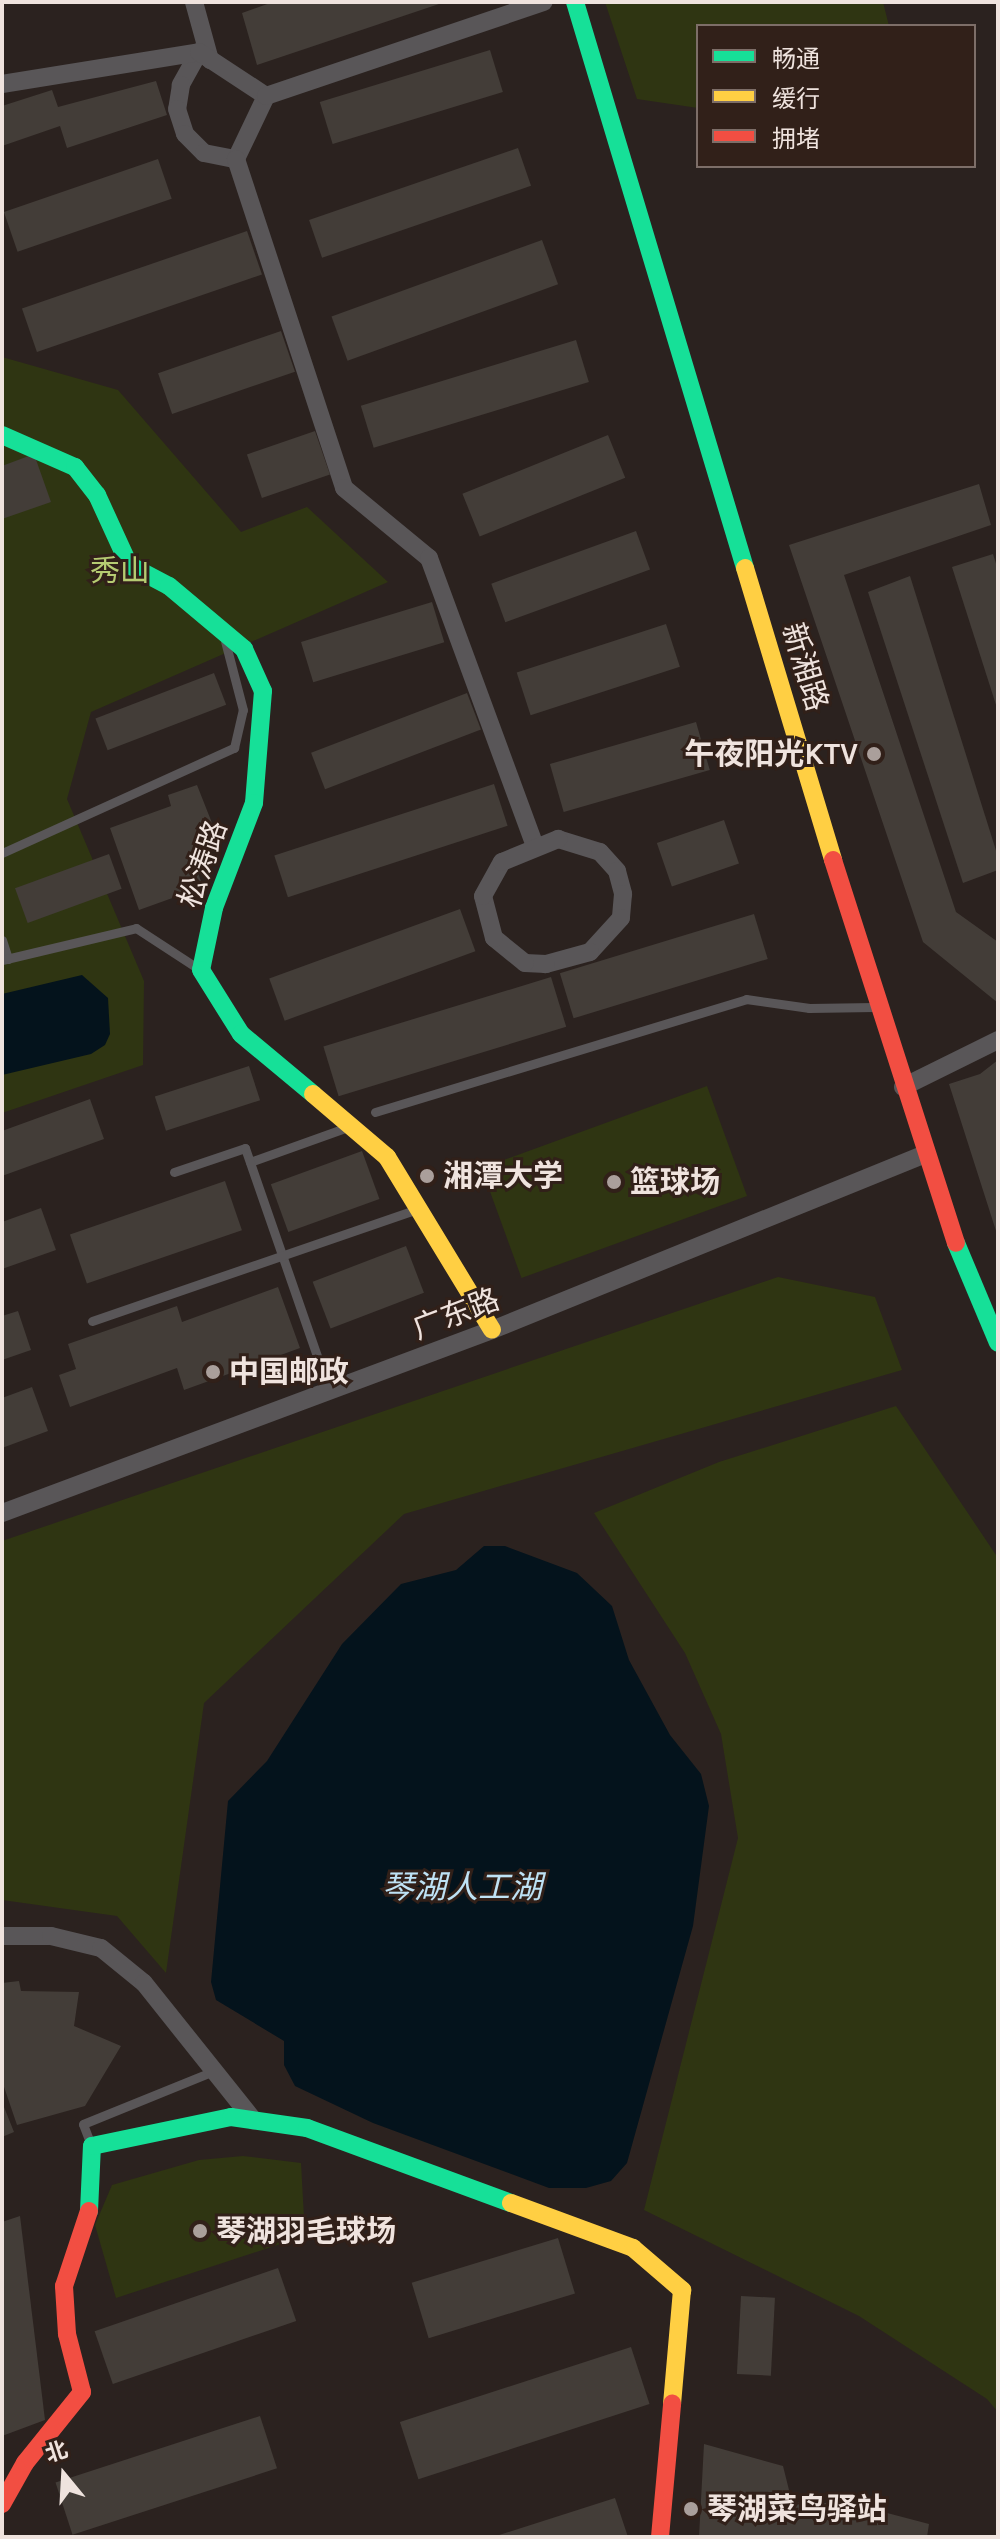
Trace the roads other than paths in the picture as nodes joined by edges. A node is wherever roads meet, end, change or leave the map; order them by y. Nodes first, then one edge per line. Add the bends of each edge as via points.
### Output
1 (194, 2) edge
2 (543, 2) edge
3 (575, 2) edge
4 (205, 56) junction
5 (2, 84) edge
6 (266, 96) junction
7 (236, 159) junction
8 (2, 435) edge
9 (221, 625) junction
10 (535, 846) junction
11 (2, 853) edge
12 (2, 940) edge
13 (5, 960) edge
14 (201, 970) junction
15 (877, 1007) junction
16 (998, 1040) edge
17 (903, 1087) junction
18 (375, 1112) dead end
19 (350, 1126) junction
20 (926, 1154) junction
21 (250, 1162) junction
22 (174, 1172) dead end
23 (419, 1209) junction
24 (283, 1256) junction
25 (92, 1321) dead end
26 (492, 1330) junction
27 (998, 1343) edge
28 (330, 1393) junction
29 (2, 1513) edge
30 (2, 1936) edge
31 (211, 2072) junction
32 (254, 2121) junction
33 (92, 2146) junction
34 (2, 2504) edge
35 (660, 2537) edge

1 - 4 street
2 - 6 street
3 - 15 street, 新湘路
4 - 5 street
4 - 6 street
4 - 7 street via 179,97 185,134 204,153
6 - 7 street
7 - 10 street via 344,488 429,558
8 - 9 street, 松涛路 via 75,467 97,495 129,565 169,586
9 - 11 lane via 243,710 234,748
9 - 14 street, 松涛路 via 244,649 263,691 254,803 214,908
10 - 10 street via 513,855 490,876 483,896 494,938 525,963 546,964 590,952 621,918 623,894 617,871 600,852 580,843 558,839
12 - 13 lane
13 - 14 lane via 136,928
14 - 19 street via 241,1034
15 - 17 street, 新湘路
15 - 18 lane via 809,1008 746,999
16 - 17 street
17 - 20 street, 新湘路
19 - 21 lane
19 - 23 street via 387,1157
20 - 26 street, 广东路
20 - 27 street, 新湘路 via 969,1283
21 - 22 lane via 245,1148
21 - 24 lane
23 - 24 lane
23 - 26 street
24 - 25 lane
24 - 28 lane
26 - 28 street, 广东路
28 - 29 street, 广东路
30 - 31 street via 51,1936 101,1948 144,1983
31 - 32 street
31 - 33 lane via 83,2124
32 - 33 street via 231,2117
32 - 35 street via 307,2128 633,2248 682,2290
33 - 34 street via 92,2202 64,2286 67,2334 82,2392 25,2463

